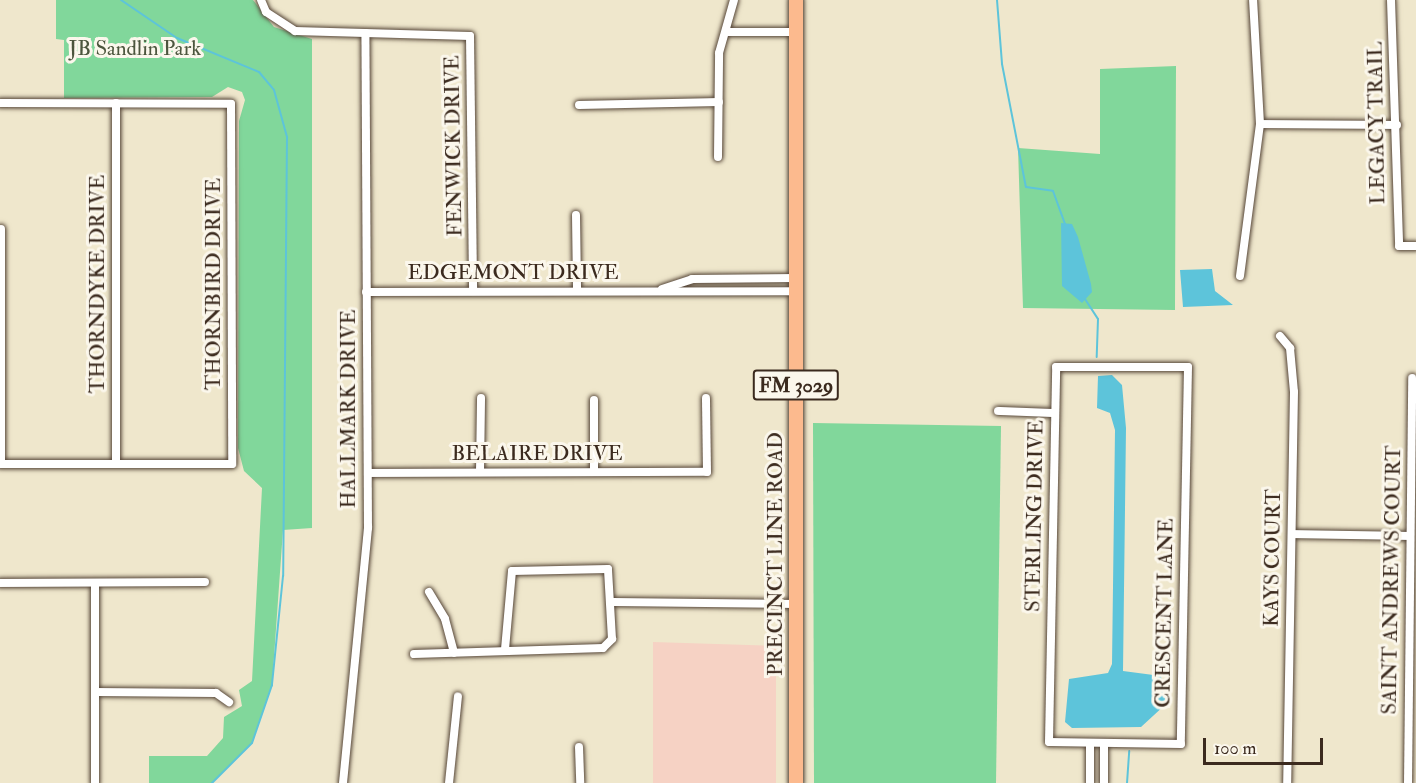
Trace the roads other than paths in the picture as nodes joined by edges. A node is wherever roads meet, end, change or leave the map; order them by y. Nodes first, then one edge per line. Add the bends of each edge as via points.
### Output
1 (261, 0) edge
2 (734, 0) edge
3 (796, 0) edge
4 (1253, 0) edge
5 (1391, 0) edge
6 (726, 32) junction
7 (796, 32) junction
8 (365, 33) junction
9 (718, 102) junction
10 (0, 103) edge
11 (116, 103) junction
12 (579, 105) dead end
13 (1260, 124) junction
14 (1397, 125) junction
15 (718, 157) dead end
16 (576, 215) dead end
17 (1, 229) edge
18 (1416, 246) edge
19 (1240, 276) dead end
20 (796, 285) junction
21 (473, 291) junction
22 (578, 291) junction
23 (366, 292) junction
24 (1280, 336) dead end
25 (1188, 367) joint
26 (1412, 378) dead end
27 (481, 398) dead end
28 (706, 398) dead end
29 (594, 400) dead end
30 (998, 411) dead end
31 (1055, 413) junction
32 (1, 464) edge
33 (116, 464) junction
34 (480, 472) junction
35 (594, 472) junction
36 (368, 473) junction
37 (1292, 534) junction
38 (1408, 536) junction
39 (205, 582) dead end
40 (0, 583) edge
41 (95, 583) junction
42 (429, 592) dead end
43 (613, 602) junction
44 (797, 604) junction
45 (505, 650) junction
46 (454, 652) junction
47 (414, 654) dead end
48 (95, 692) junction
49 (458, 696) dead end
50 (229, 702) dead end
51 (1090, 743) junction
52 (1104, 743) junction
53 (579, 747) dead end
54 (95, 783) edge
55 (343, 783) edge
56 (449, 783) edge
57 (580, 783) edge
58 (796, 783) edge
59 (1090, 783) edge
60 (1104, 783) edge
61 (1287, 783) edge
62 (1408, 783) edge

1 - 8 street via 266,12 295,31
2 - 6 street
3 - 7 main road, PRECINCT LINE ROAD / FM 3029
4 - 13 street
5 - 14 street, LEGACY TRAIL
6 - 7 street
6 - 9 street via 719,52
7 - 20 main road, PRECINCT LINE ROAD / FM 3029
8 - 21 street, FENWICK DRIVE via 470,36
8 - 23 street, HALLMARK DRIVE
9 - 12 street
9 - 15 street
10 - 11 street
11 - 33 street, THORNDYKE DRIVE
11 - 33 street, THORNBIRD DRIVE via 231,104 232,464
13 - 14 street
13 - 19 street
14 - 18 street, LEGACY TRAIL via 1399,246
16 - 22 street
17 - 32 street
20 - 22 street, EDGEMONT DRIVE via 692,279 659,290
20 - 44 main road, PRECINCT LINE ROAD / FM 3029
21 - 22 street, EDGEMONT DRIVE
21 - 23 street, EDGEMONT DRIVE
23 - 36 street, HALLMARK DRIVE
24 - 37 street, KAYS COURT via 1290,348 1294,392
25 - 31 street, STERLING DRIVE via 1056,367
25 - 52 street, CRESCENT LANE via 1181,744
26 - 38 street, SAINT ANDREWS COURT
27 - 34 street
28 - 35 street, BELAIRE DRIVE via 707,472
29 - 35 street
30 - 31 street
31 - 51 street, STERLING DRIVE via 1049,742
32 - 33 street
34 - 35 street, BELAIRE DRIVE
34 - 36 street, BELAIRE DRIVE
36 - 55 street, HALLMARK DRIVE via 364,576
37 - 38 street
37 - 61 street, KAYS COURT
38 - 62 street, SAINT ANDREWS COURT
39 - 41 street
40 - 41 street
41 - 48 street
42 - 46 street via 446,619
43 - 44 street
43 - 45 street via 612,639 603,648
43 - 45 street via 608,569 512,571
44 - 58 main road, PRECINCT LINE ROAD / FM 3029
45 - 46 street
46 - 47 street
48 - 50 street via 216,693
48 - 54 street
49 - 56 street
51 - 52 street, STERLING DRIVE
51 - 59 street
52 - 60 street
53 - 57 street

